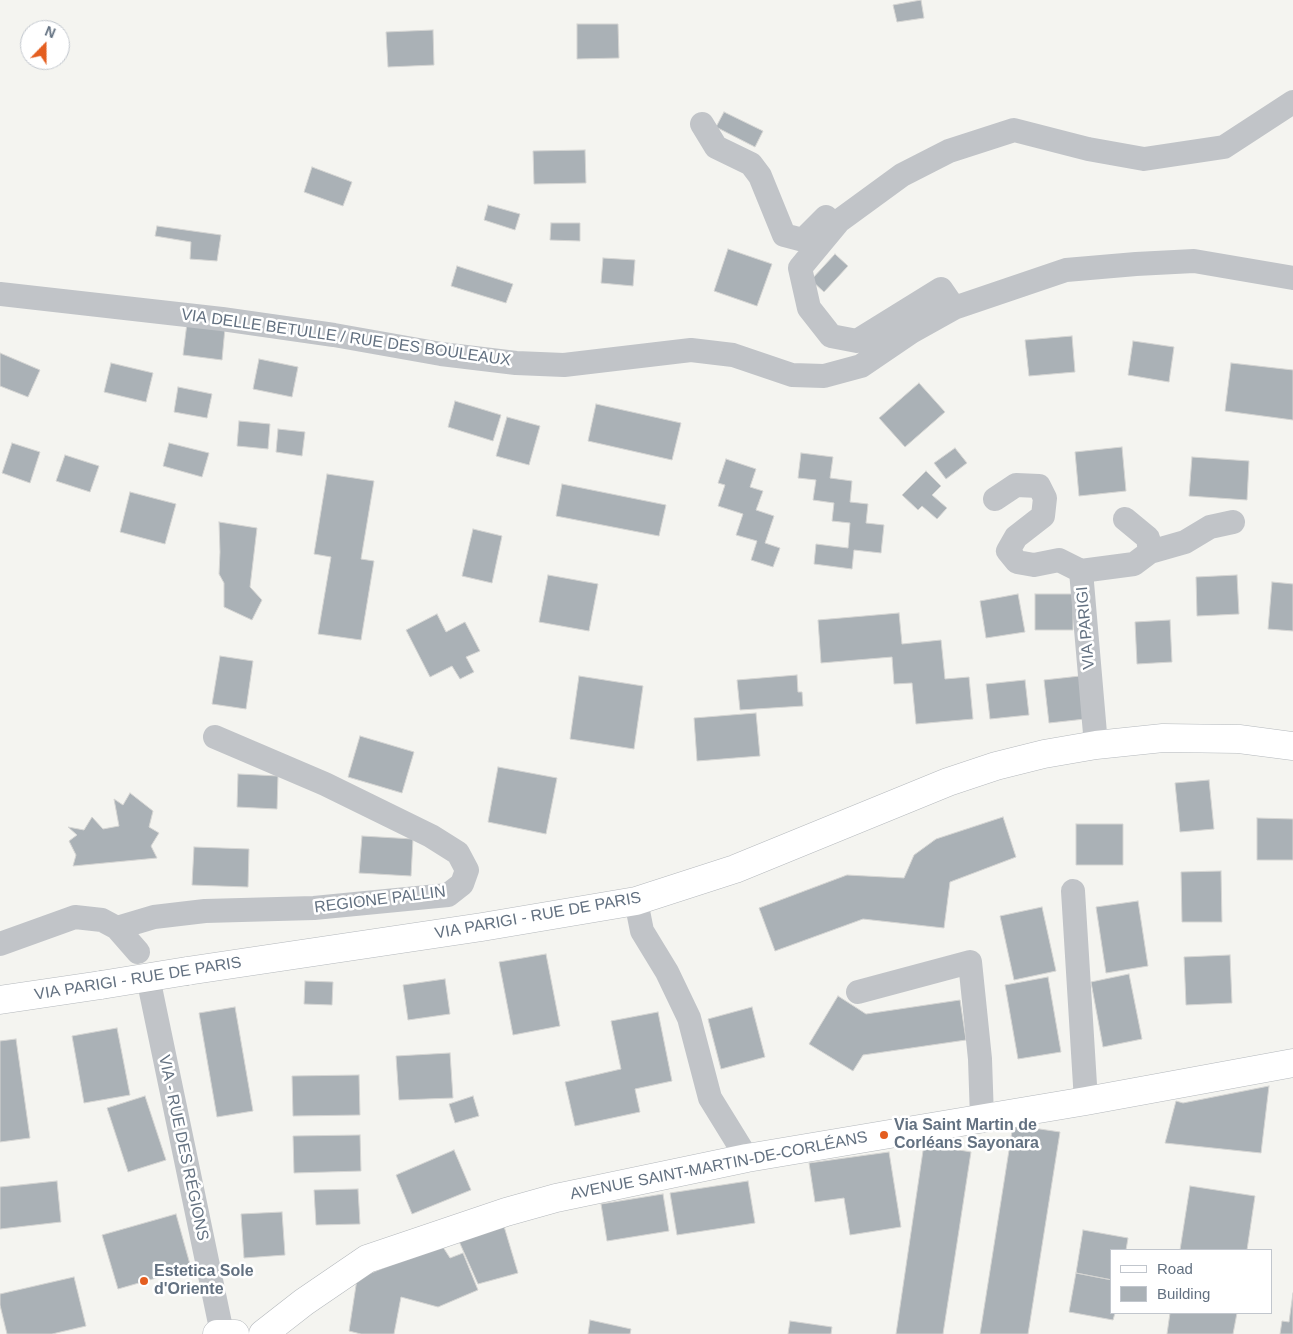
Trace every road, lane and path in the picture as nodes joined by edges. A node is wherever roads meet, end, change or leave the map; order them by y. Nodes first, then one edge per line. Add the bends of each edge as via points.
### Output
1 (1293, 102) edge
2 (702, 124) dead end
3 (839, 221) junction
4 (1293, 278) edge
5 (0, 294) edge
6 (954, 308) junction
7 (995, 499) dead end
8 (1125, 519) dead end
9 (1234, 522) dead end
10 (1150, 552) junction
11 (1081, 571) junction
12 (215, 737) dead end
13 (1096, 745) junction
14 (1293, 746) edge
15 (1073, 891) dead end
16 (636, 901) junction
17 (117, 928) junction
18 (0, 944) edge
19 (138, 952) dead end
20 (151, 992) dead end
21 (858, 992) dead end
22 (0, 1000) edge
23 (1293, 1063) edge
24 (1086, 1101) junction
25 (982, 1118) junction
26 (747, 1158) junction
27 (225, 1334) edge
28 (263, 1334) edge

1 - 3 street via 1224,147 1144,159 1014,130 949,151 902,175
2 - 3 street via 716,147 751,164 760,176 784,235 803,240 825,217
3 - 6 street via 800,268 809,308 831,336 858,342 941,290
4 - 6 street, VIA DELLE BETULLE / RUE DES BOULEAUX via 1194,261 1066,270
5 - 6 street, VIA DELLE BETULLE / RUE DES BOULEAUX via 222,319 516,363 564,364 691,350 733,355 792,375 824,376 861,366
7 - 11 street, VIA PARIGI via 1016,485 1039,486 1045,498 1043,516 1016,537 1008,551 1017,562 1034,565 1059,560
8 - 10 street via 1148,538
9 - 10 street via 1210,527 1185,542
10 - 11 street via 1134,564
11 - 13 street, VIA PARIGI
12 - 17 street, REGIONE PALLIN via 325,784 431,836 458,853 467,870 462,884 448,895 314,908 204,911 154,917
13 - 14 main road, VIA PARIGI - RUE DE PARIS via 1200,738
13 - 16 main road, VIA PARIGI - RUE DE PARIS via 1044,754 948,782 735,870
15 - 24 street
16 - 22 main road, VIA PARIGI - RUE DE PARIS, bridge
16 - 26 street via 642,931 667,972 689,1018 710,1098
17 - 18 street via 102,920 75,917
17 - 19 street
20 - 27 street, VIA - RUE DES RÉGIONS
21 - 25 street via 970,962
23 - 24 main road, AVENUE SAINT-MARTIN-DE-CORLÉANS
24 - 25 main road, AVENUE SAINT-MARTIN-DE-CORLÉANS
25 - 26 main road, AVENUE SAINT-MARTIN-DE-CORLÉANS
26 - 28 main road, AVENUE SAINT-MARTIN-DE-CORLÉANS via 556,1198 367,1259

